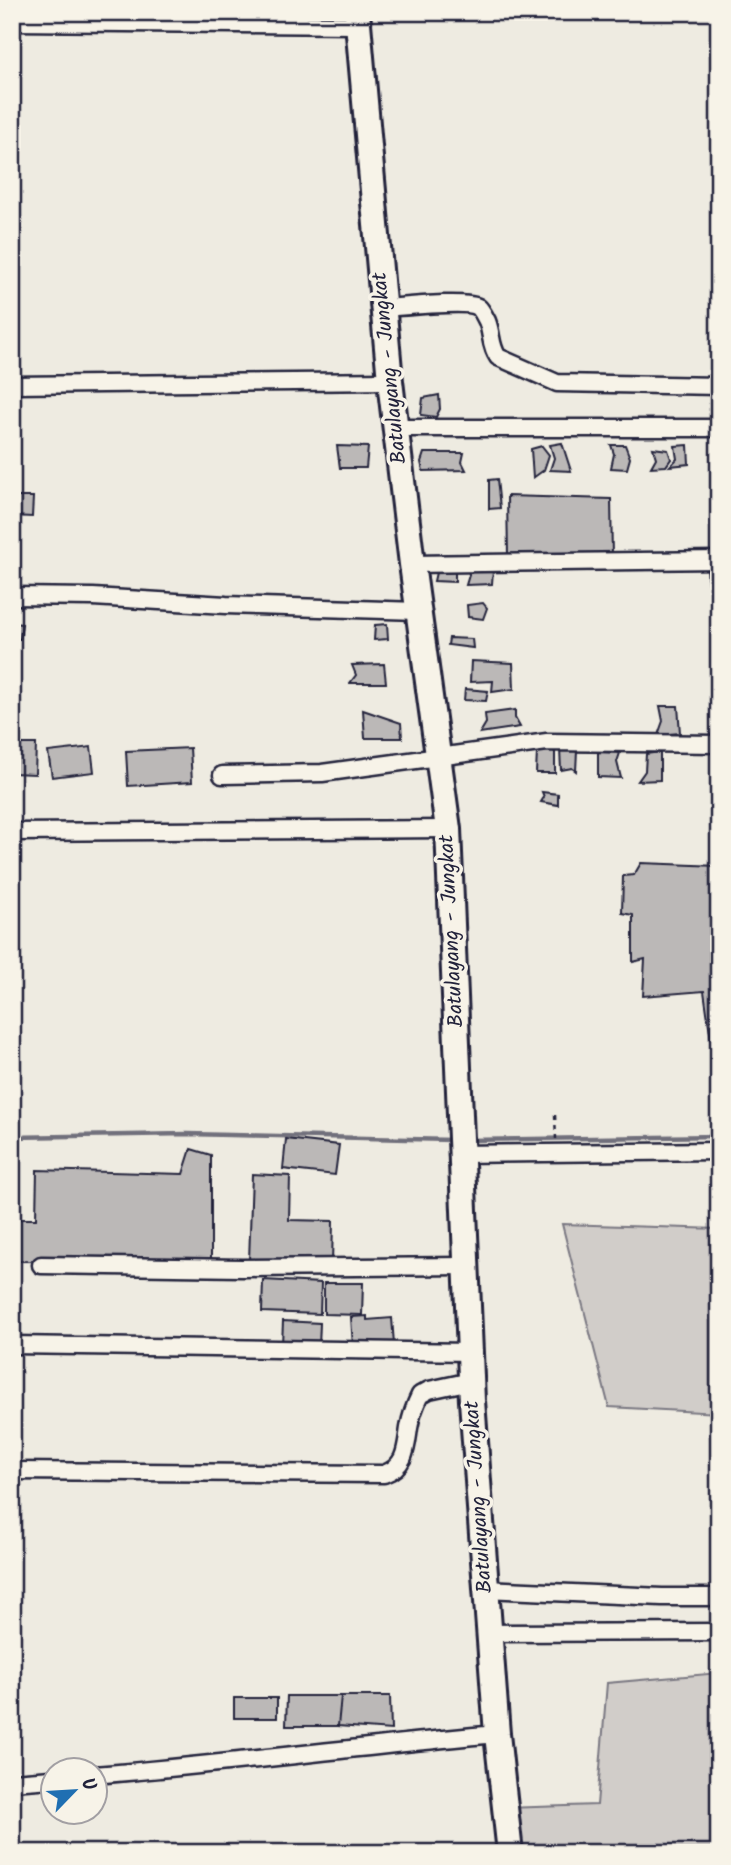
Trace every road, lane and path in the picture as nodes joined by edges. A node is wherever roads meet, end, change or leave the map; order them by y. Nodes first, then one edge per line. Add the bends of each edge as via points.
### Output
1 (219, 18) edge
2 (357, 19) edge
3 (12, 22) edge
4 (384, 308) junction
5 (390, 381) junction
6 (12, 386) edge
7 (719, 386) edge
8 (395, 428) junction
9 (719, 428) edge
10 (719, 560) edge
11 (412, 564) junction
12 (12, 596) edge
13 (418, 611) junction
14 (719, 744) edge
15 (438, 757) junction
16 (222, 775) dead end
17 (448, 829) junction
18 (12, 832) edge
19 (555, 1115) dead end
20 (556, 1129) dead end
21 (460, 1144) junction
22 (719, 1151) edge
23 (41, 1265) dead end
24 (466, 1266) junction
25 (12, 1345) edge
26 (470, 1352) junction
27 (471, 1381) junction
28 (12, 1471) edge
29 (485, 1589) junction
30 (719, 1597) edge
31 (719, 1632) edge
32 (489, 1633) junction
33 (497, 1734) junction
34 (108, 1774) edge
35 (38, 1780) edge
36 (12, 1782) edge
37 (510, 1853) edge

1 - 2 street
1 - 3 street
2 - 4 highway, Batulayang - Jungkat
4 - 5 highway, Batulayang - Jungkat
4 - 7 street via 479,307 498,357 557,383
5 - 6 street
5 - 8 highway, Batulayang - Jungkat
8 - 9 street
8 - 11 highway, Batulayang - Jungkat
10 - 11 street
11 - 13 highway, Batulayang - Jungkat
12 - 13 street
13 - 15 highway, Batulayang - Jungkat
14 - 15 street via 547,742
15 - 16 street via 322,772
15 - 17 highway, Batulayang - Jungkat
17 - 18 street
17 - 21 highway, Batulayang - Jungkat
19 - 20 path
21 - 22 street
21 - 24 highway, Batulayang - Jungkat
23 - 24 street
24 - 26 highway, Batulayang - Jungkat
25 - 26 street
26 - 27 highway, Batulayang - Jungkat
27 - 28 street via 420,1395 403,1458 384,1474
27 - 29 highway, Batulayang - Jungkat
29 - 30 street
29 - 32 highway, Batulayang - Jungkat
31 - 32 street
32 - 33 highway, Batulayang - Jungkat
33 - 34 street
33 - 37 highway, Batulayang - Jungkat
35 - 36 street

